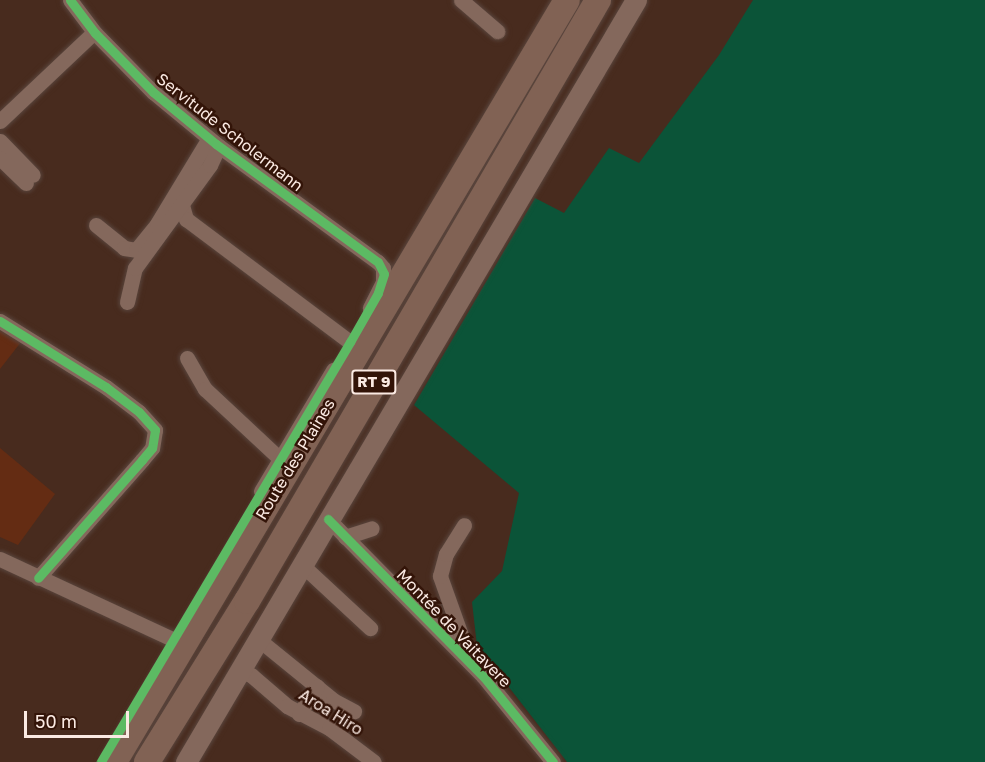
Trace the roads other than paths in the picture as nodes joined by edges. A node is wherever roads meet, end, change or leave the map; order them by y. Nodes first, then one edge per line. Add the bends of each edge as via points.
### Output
1 (70, 0) edge
2 (461, 0) edge
3 (567, 0) edge
4 (598, 0) edge
5 (636, 0) edge
6 (497, 31) dead end
7 (94, 32) junction
8 (0, 121) edge
9 (0, 141) edge
10 (214, 142) junction
11 (0, 158) edge
12 (182, 205) junction
13 (96, 225) dead end
14 (127, 302) dead end
15 (0, 321) edge
16 (350, 342) junction
17 (187, 358) dead end
18 (279, 458) junction
19 (328, 519) junction
20 (464, 525) dead end
21 (372, 528) dead end
22 (345, 537) junction
23 (0, 559) edge
24 (302, 565) junction
25 (38, 578) junction
26 (370, 628) dead end
27 (172, 639) junction
28 (258, 639) junction
29 (459, 651) junction
30 (239, 671) junction
31 (317, 686) junction
32 (354, 711) dead end
33 (299, 714) junction
34 (101, 762) edge
35 (114, 762) edge
36 (147, 762) edge
37 (186, 762) edge
38 (374, 762) edge
39 (553, 762) edge

1 - 7 street, Servitude Scholermann
2 - 6 street
3 - 35 highway, Route des Plaines / RT 9
4 - 36 highway, Route des Plaines / RT 9 via 247,601
5 - 19 main road
7 - 8 street
7 - 10 street, Servitude Scholermann via 153,92
9 - 11 street via 29,179
10 - 12 street
10 - 13 street via 136,250 124,248
10 - 16 street, Servitude Scholermann via 378,262 384,274 378,294
12 - 14 street via 135,268
12 - 16 street via 186,219
15 - 25 street via 106,387 155,430 152,448
16 - 18 street
17 - 18 street via 205,389
18 - 27 street
19 - 22 street, Montée de Vaitavere
19 - 24 main road
20 - 29 street via 446,554 440,576 461,635
21 - 22 street
22 - 29 street, Montée de Vaitavere
23 - 25 street
24 - 26 street
24 - 28 main road
25 - 27 street
27 - 34 street
28 - 30 main road
28 - 31 street
29 - 39 street, Montée de Vaitavere
30 - 33 street, Aroa Hiro via 257,679
30 - 37 main road
31 - 32 street
31 - 33 street
33 - 38 street, Aroa Hiro via 329,728

